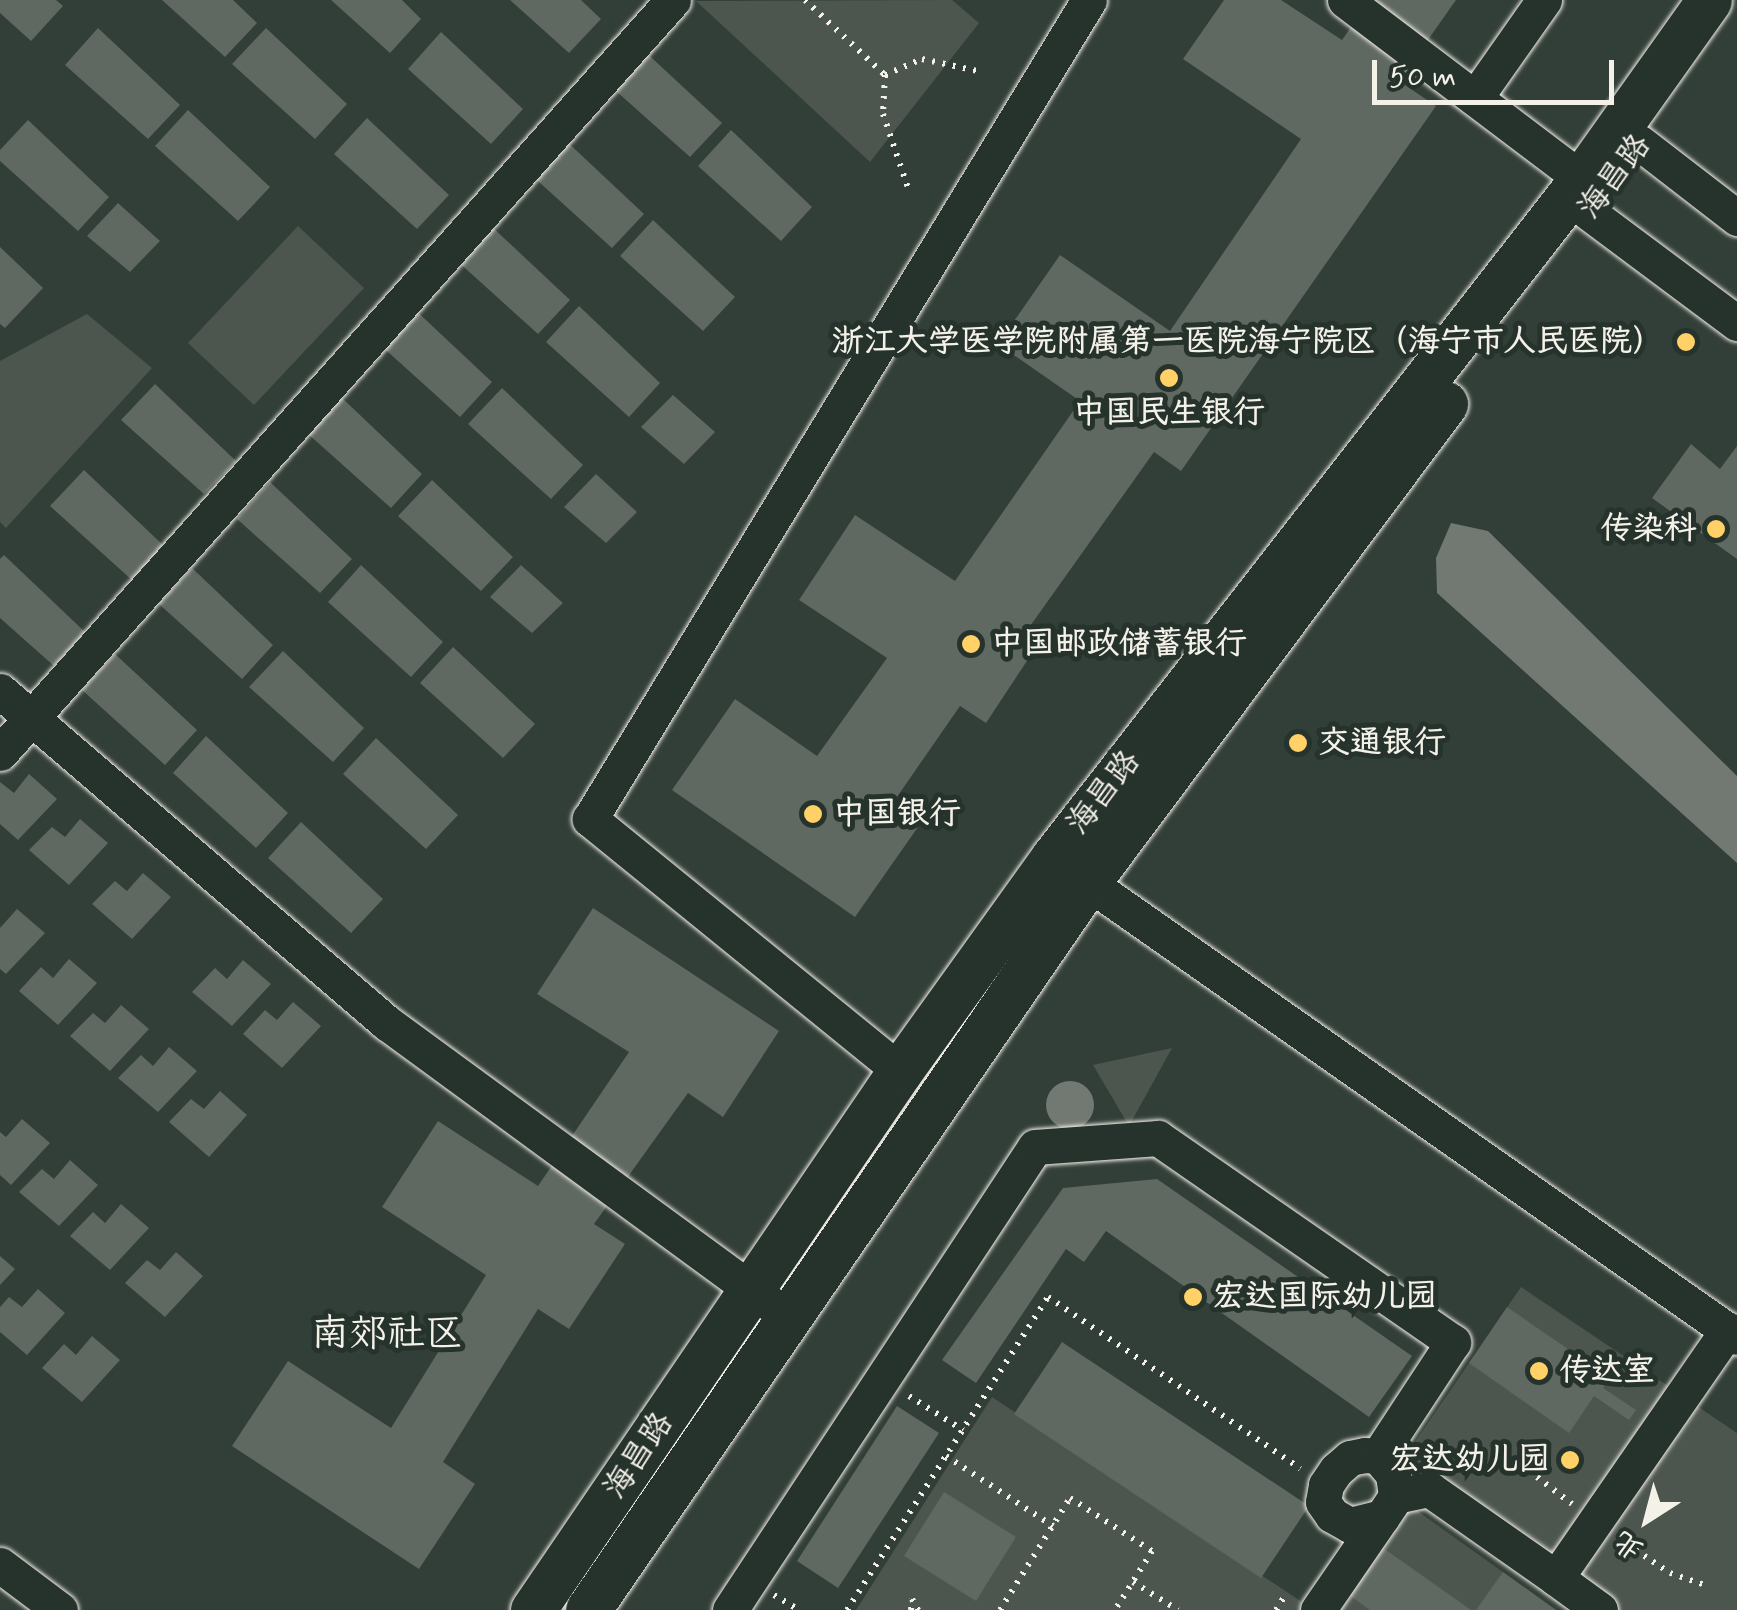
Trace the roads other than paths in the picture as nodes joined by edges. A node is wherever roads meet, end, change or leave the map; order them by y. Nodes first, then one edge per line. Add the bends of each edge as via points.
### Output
1 (673, 0) edge
2 (1089, 0) edge
3 (1345, 0) edge
4 (1544, 0) edge
5 (1709, 0) edge
6 (1737, 14) edge
7 (1475, 98) junction
8 (1640, 144) junction
9 (1585, 195) junction
10 (1737, 218) edge
11 (1737, 323) edge
12 (0, 691) edge
13 (31, 718) junction
14 (0, 753) edge
15 (1070, 870) junction
16 (900, 1071) junction
17 (752, 1291) junction
18 (789, 1316) junction
19 (1732, 1334) edge
20 (1378, 1456) junction
21 (1389, 1506) junction
22 (4, 1575) edge
23 (1556, 1578) junction
24 (60, 1610) edge
25 (533, 1610) edge
26 (588, 1610) edge
27 (730, 1610) edge
28 (1318, 1610) edge
29 (1600, 1610) edge

1 - 13 street
2 - 16 street via 590,819
3 - 7 street
4 - 7 street
5 - 9 main road, 海昌路
6 - 8 main road, 海昌路
7 - 9 street
8 - 9 main road, 海昌路
8 - 10 street
9 - 11 street
9 - 15 main road, 海昌路
12 - 13 street
13 - 14 street
13 - 17 street via 387,1023
15 - 16 main road, 海昌路
15 - 18 main road, 海昌路
15 - 19 street
16 - 17 main road, 海昌路
17 - 18 street
17 - 25 main road, 海昌路
18 - 26 main road, 海昌路
19 - 23 street
20 - 21 street via 1393,1474
20 - 21 street via 1350,1458 1326,1486 1323,1502 1350,1525
20 - 27 street via 1453,1342 1158,1138 1035,1147
21 - 23 street via 1429,1489
21 - 28 street
22 - 24 street
23 - 29 street

